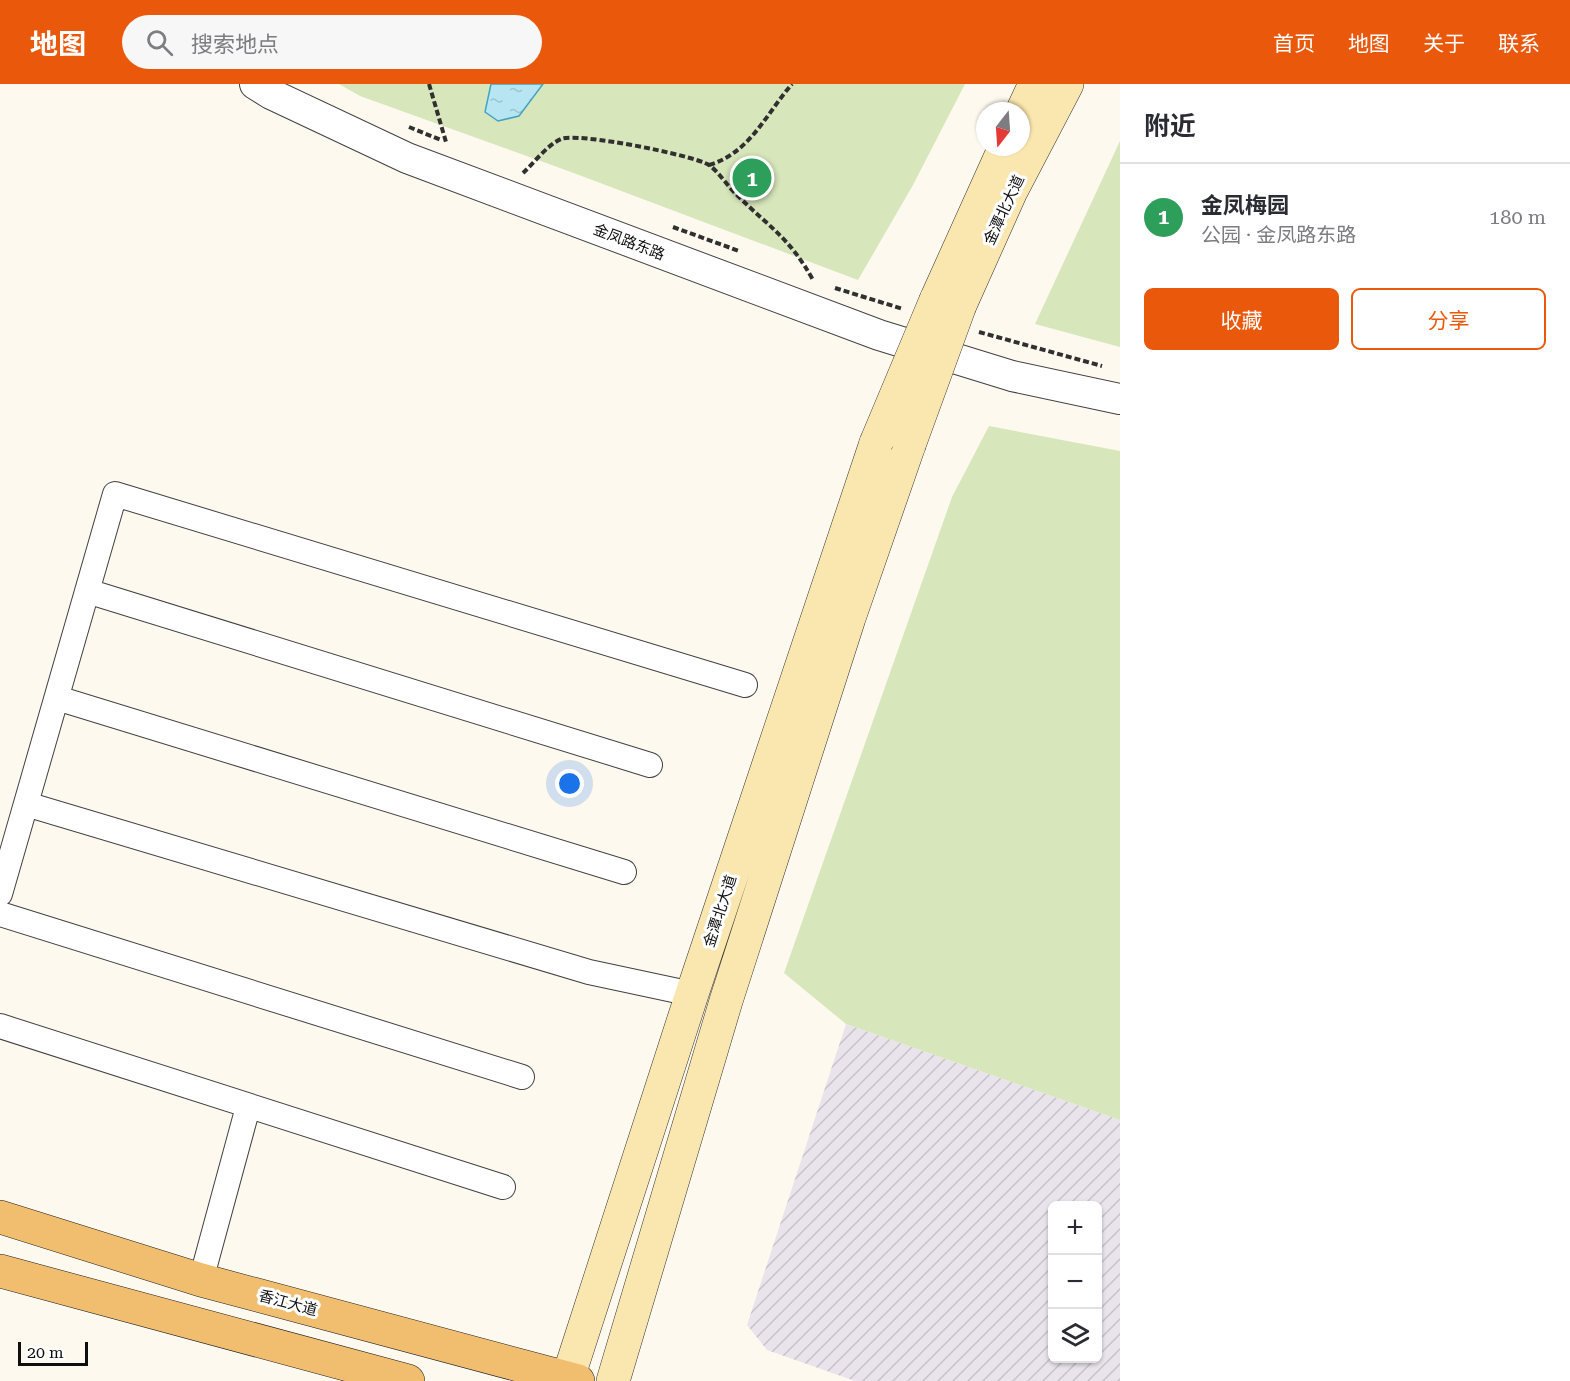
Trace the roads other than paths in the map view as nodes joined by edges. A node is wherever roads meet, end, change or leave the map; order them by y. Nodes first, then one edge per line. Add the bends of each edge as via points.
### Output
1 (255, 84) edge
2 (1035, 84) edge
3 (1066, 84) edge
4 (1027, 102) edge
5 (1002, 156) edge
6 (945, 312) junction
7 (1120, 399) edge
8 (87, 591) junction
9 (745, 685) dead end
10 (57, 698) junction
11 (650, 765) dead end
12 (26, 804) junction
13 (624, 872) dead end
14 (0, 894) edge
15 (0, 914) edge
16 (692, 994) junction
17 (0, 1026) edge
18 (522, 1077) dead end
19 (248, 1107) junction
20 (503, 1187) dead end
21 (0, 1217) edge
22 (0, 1270) edge
23 (201, 1280) junction
24 (571, 1380) edge
25 (408, 1381) edge
26 (613, 1381) edge

1 - 7 street, 金凤路东路 via 407,158 879,335 1012,376
2 - 4 main road
3 - 6 main road, 金潭北大道
5 - 6 main road, 金潭北大道
6 - 16 main road, 金潭北大道, bridge via 876,443
6 - 26 main road, bridge via 909,445 726,1001
8 - 9 street via 115,494
8 - 10 street
8 - 11 street
10 - 12 street
10 - 13 street
12 - 14 street
12 - 16 street via 589,972
15 - 18 street
16 - 24 main road, 金潭北大道
17 - 19 street
19 - 20 street
19 - 23 street
21 - 23 main road, 香江大道
22 - 25 main road
23 - 24 main road, 香江大道

